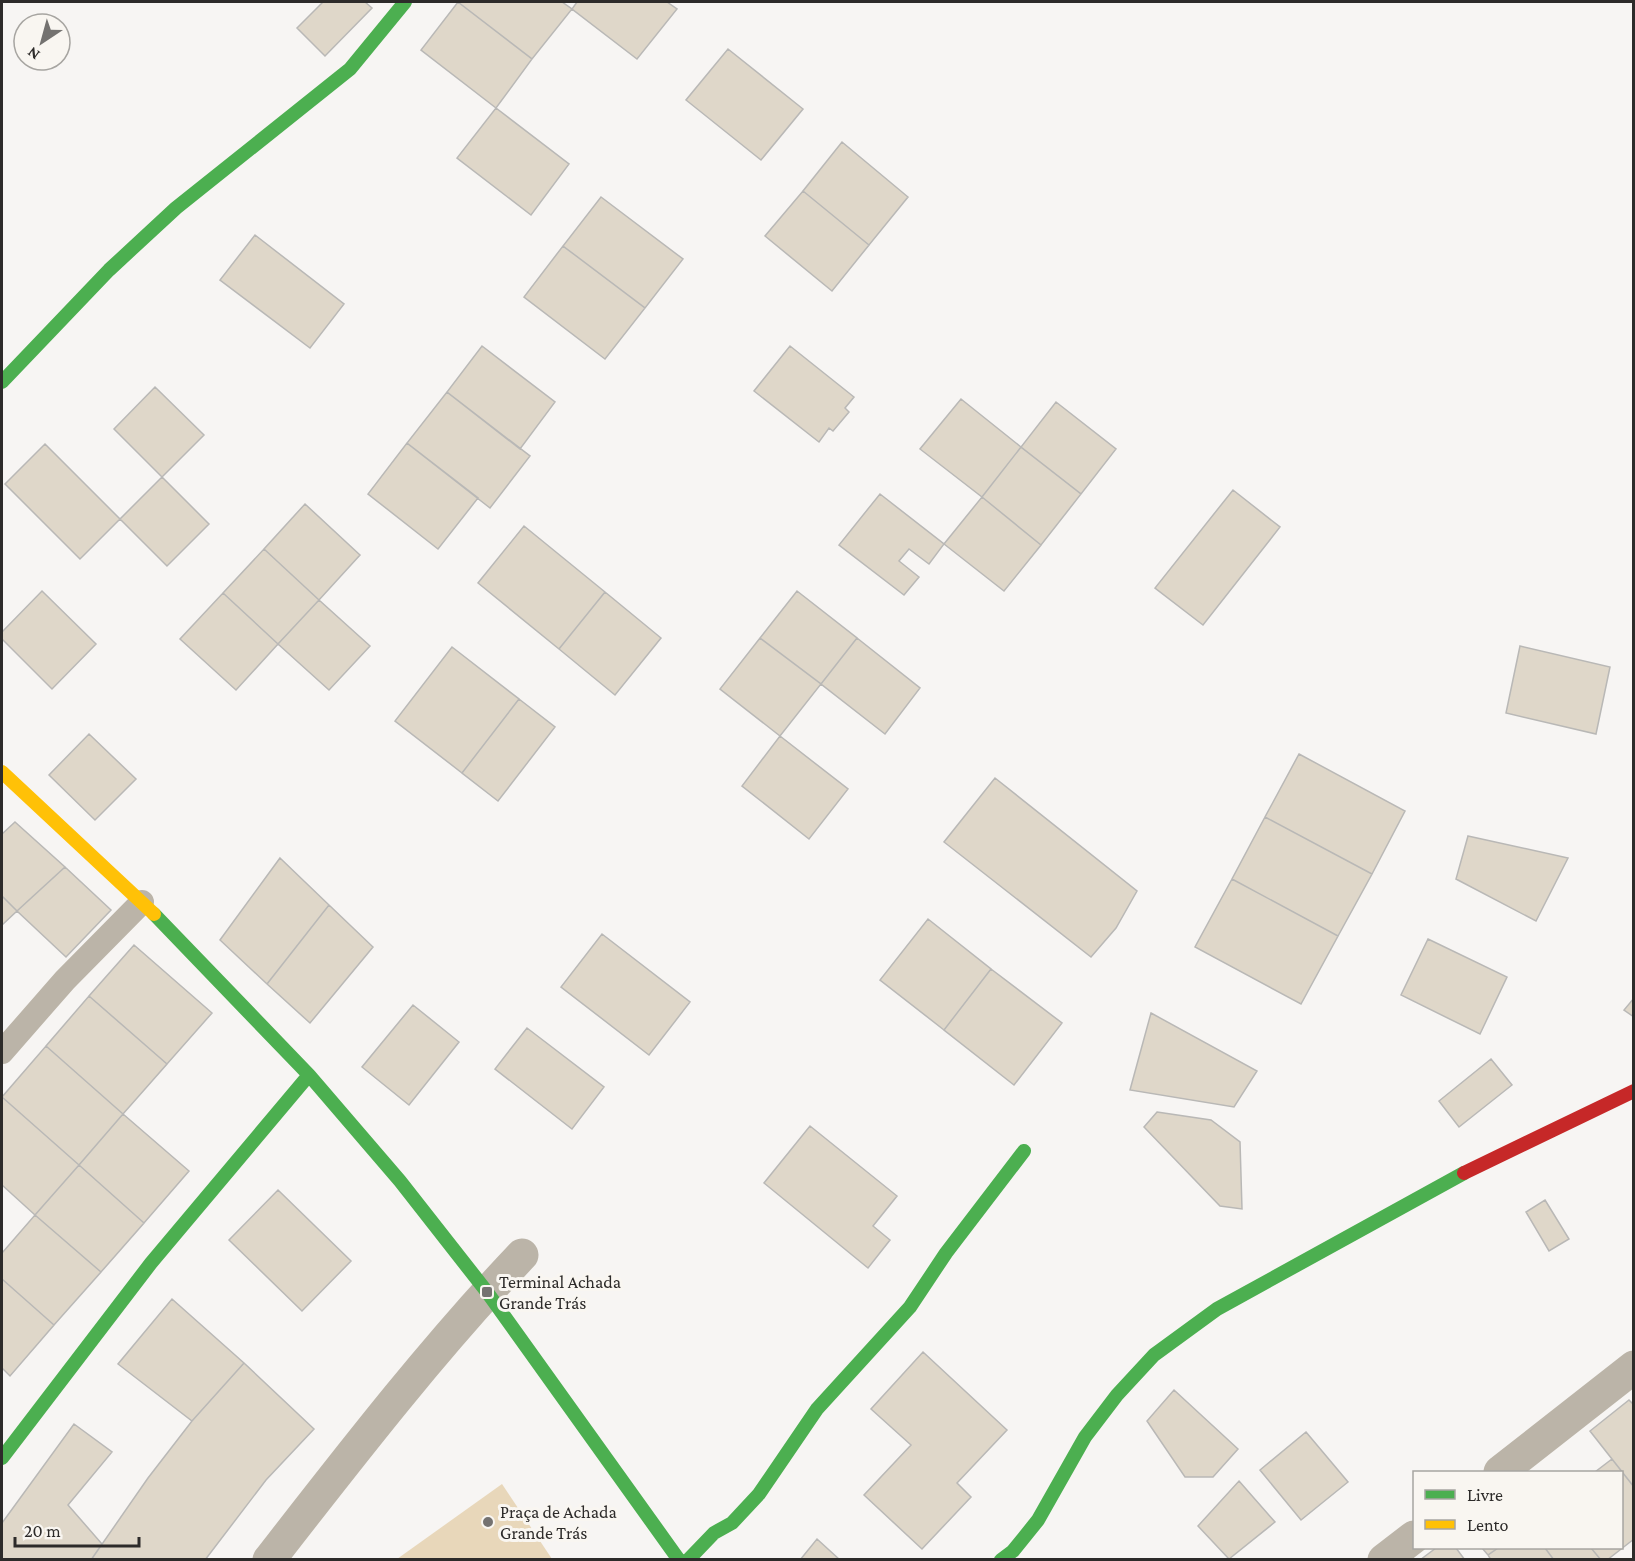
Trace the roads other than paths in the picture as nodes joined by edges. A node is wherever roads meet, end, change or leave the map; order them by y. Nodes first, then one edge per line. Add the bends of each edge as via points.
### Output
1 (405, 2) edge
2 (2, 382) edge
3 (4, 778) edge
4 (142, 902) junction
5 (2, 1052) edge
6 (309, 1075) junction
7 (1634, 1091) edge
8 (1024, 1151) dead end
9 (522, 1256) dead end
10 (487, 1292) junction
11 (1634, 1367) edge
12 (2, 1458) edge
13 (1503, 1471) edge
14 (1413, 1538) edge
15 (269, 1560) edge
16 (679, 1560) edge
17 (688, 1560) edge
18 (1001, 1560) edge
19 (1384, 1560) edge

1 - 2 street via 350,69 176,208 109,270
3 - 4 street
4 - 5 lane
4 - 6 street
6 - 10 street via 400,1181
6 - 12 street via 148,1264
7 - 18 street via 1436,1186 1217,1309 1154,1355 1085,1437 1038,1520
8 - 17 street via 910,1307 817,1409 759,1494
9 - 10 street
10 - 15 street
10 - 16 street
11 - 13 street
14 - 19 street

